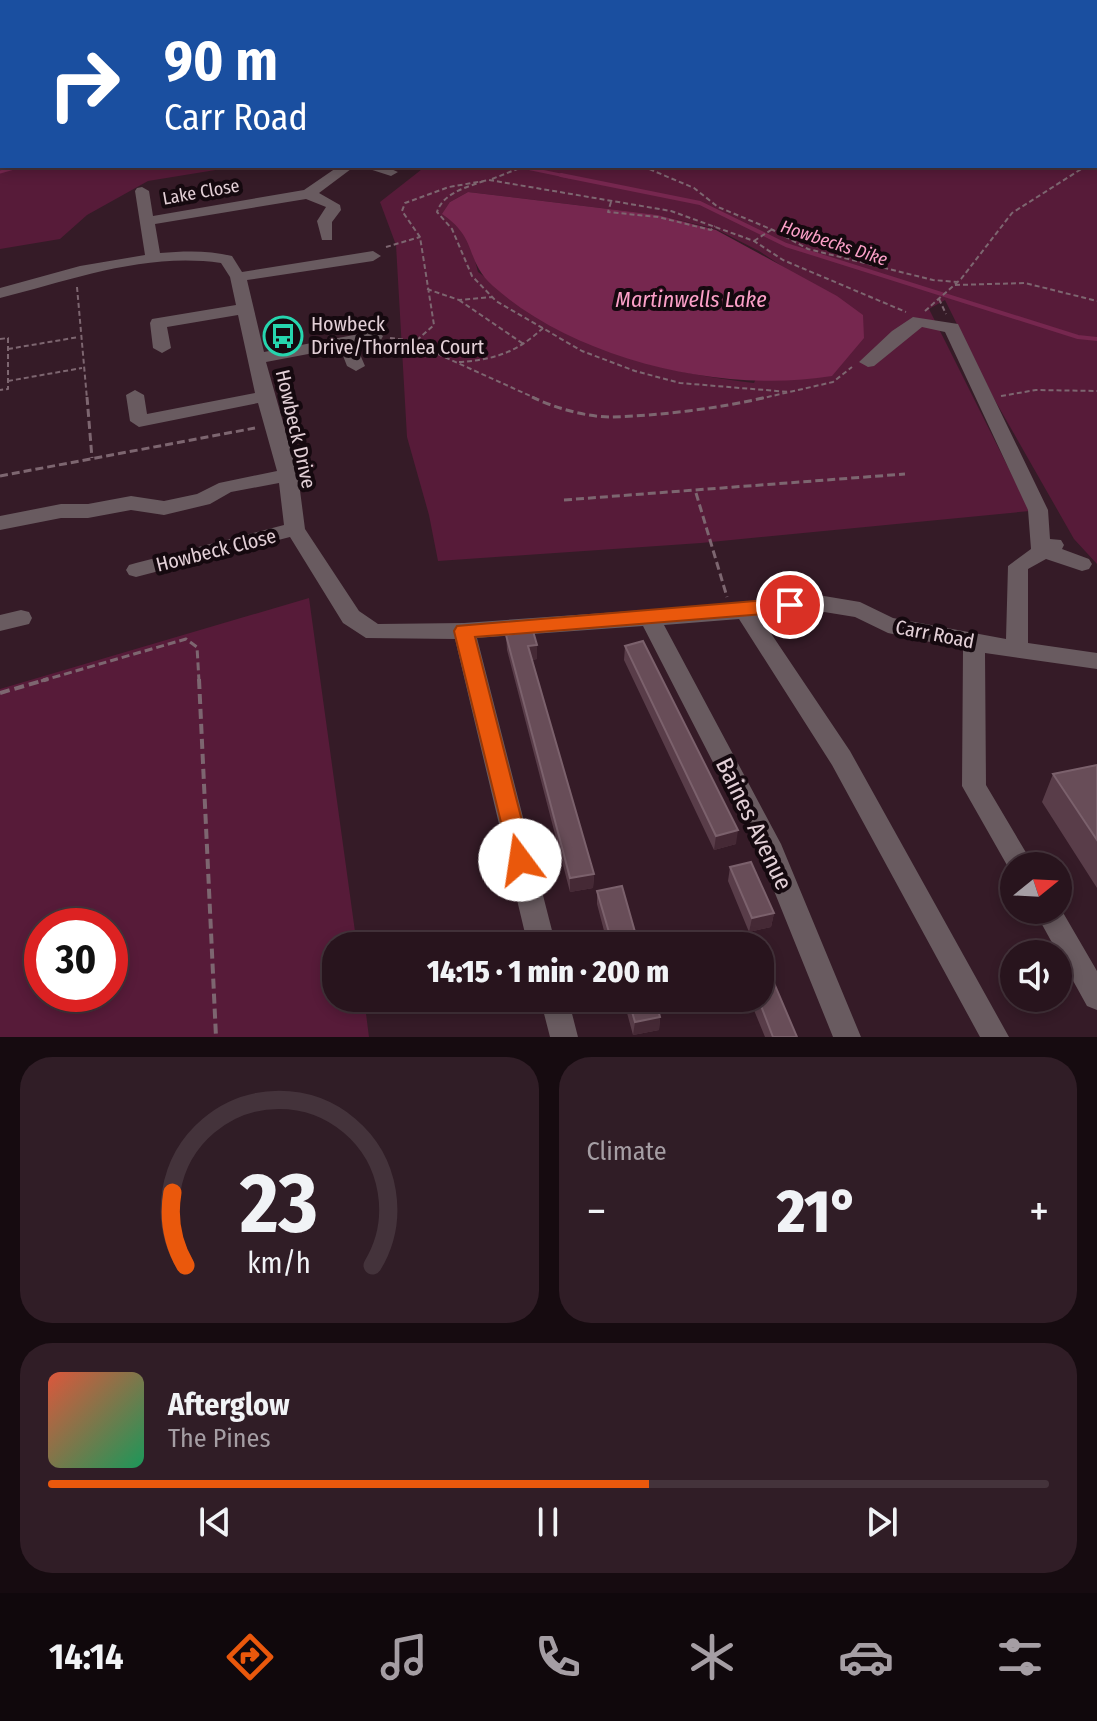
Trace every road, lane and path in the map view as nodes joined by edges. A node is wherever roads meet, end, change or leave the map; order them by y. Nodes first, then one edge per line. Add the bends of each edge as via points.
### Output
1 (345, 168) edge
2 (375, 168) edge
3 (520, 168) edge
4 (647, 168) edge
5 (1083, 168) edge
6 (391, 172) dead end
7 (489, 180) junction
8 (142, 191) dead end
9 (308, 194) junction
10 (611, 202) junction
11 (148, 221) junction
12 (713, 228) junction
13 (773, 230) junction
14 (327, 237) dead end
15 (420, 237) junction
16 (754, 241) junction
17 (373, 256) joint
18 (153, 259) junction
19 (76, 272) junction
20 (238, 277) junction
21 (956, 283) junction
22 (427, 289) junction
23 (0, 293) edge
24 (492, 297) junction
25 (939, 299) dead end
26 (459, 300) junction
27 (1097, 301) edge
28 (245, 309) junction
29 (909, 313) dead end
30 (544, 327) junction
31 (375, 336) joint
32 (79, 337) junction
33 (0, 339) edge
34 (346, 341) junction
35 (416, 341) junction
36 (526, 346) junction
37 (162, 348) dead end
38 (8, 349) junction
39 (257, 358) junction
40 (457, 362) junction
41 (868, 362) joint
42 (356, 366) dead end
43 (82, 368) junction
44 (8, 381) junction
45 (0, 390) edge
46 (1097, 391) edge
47 (789, 392) junction
48 (135, 395) dead end
49 (265, 396) junction
50 (985, 398) junction
51 (275, 424) junction
52 (92, 458) junction
53 (905, 474) dead end
54 (288, 475) junction
55 (0, 476) edge
56 (695, 492) junction
57 (564, 500) dead end
58 (0, 523) edge
59 (295, 529) junction
60 (1048, 547) junction
61 (1082, 564) dead end
62 (136, 570) dead end
63 (738, 611) junction
64 (649, 617) junction
65 (464, 631) junction
66 (1016, 638) junction
67 (974, 643) junction
68 (1097, 661) edge
69 (0, 693) edge
70 (1013, 852) edge
71 (1055, 924) edge
72 (539, 932) edge
73 (1097, 997) edge
74 (558, 1012) edge
75 (216, 1037) edge
76 (564, 1037) edge
77 (847, 1037) edge
78 (995, 1037) edge

1 - 9 street, Lake Close
2 - 6 street
3 - 7 path
4 - 13 path
5 - 21 path via 1012,213
7 - 10 path
7 - 15 path via 405,203 402,211
7 - 24 path via 455,192 437,212 452,229 472,276
8 - 11 street
9 - 11 street, Lake Close
9 - 14 street via 333,205 324,221
10 - 12 path via 671,211
10 - 12 path via 608,212
11 - 18 street
12 - 16 path
13 - 16 path
13 - 21 path via 808,249
15 - 17 path via 382,248
15 - 22 path
16 - 29 path via 783,260
17 - 20 street
18 - 19 street
18 - 20 street via 211,255 226,259
19 - 23 street
19 - 32 path
20 - 28 street, Howbeck Drive
21 - 25 path
21 - 27 path via 1025,283
22 - 26 path
22 - 35 path via 434,325
24 - 26 path
24 - 30 path
26 - 36 path
28 - 37 street via 158,323
28 - 39 street, Howbeck Drive
30 - 36 path
30 - 47 path via 582,351 680,383
31 - 34 street
31 - 35 path
32 - 38 path
32 - 43 path
33 - 38 path via 8,338
34 - 39 street
34 - 42 street
35 - 40 path
36 - 40 path via 500,358
38 - 44 path
39 - 49 street, Howbeck Drive
40 - 47 path via 549,405 609,417 739,404
41 - 47 path via 833,382
41 - 50 street via 919,321 952,328
43 - 44 path
43 - 52 path
44 - 45 path via 8,389
46 - 50 path via 1036,390
48 - 49 street via 139,421
49 - 51 street, Howbeck Drive
50 - 60 street via 1038,510
51 - 52 path
51 - 54 street, Howbeck Drive
52 - 55 path
53 - 56 path
54 - 58 street via 226,487 164,508 131,503
54 - 59 street, Howbeck Drive
56 - 57 path
56 - 63 path
59 - 62 street, Howbeck Close
59 - 65 street, Howbeck Drive via 351,617 374,632
60 - 61 street
60 - 66 street via 1018,566
63 - 64 street, Carr Road
63 - 67 street, Carr Road via 812,602 860,610 888,625
63 - 78 street via 841,758
64 - 65 street, Carr Road
64 - 77 street, Baines Avenue via 768,844
65 - 72 street
66 - 67 street, Carr Road
66 - 68 street, Carr Road via 1047,653
67 - 70 street via 974,786
69 - 75 path via 186,639 197,647
71 - 73 street
74 - 76 street

